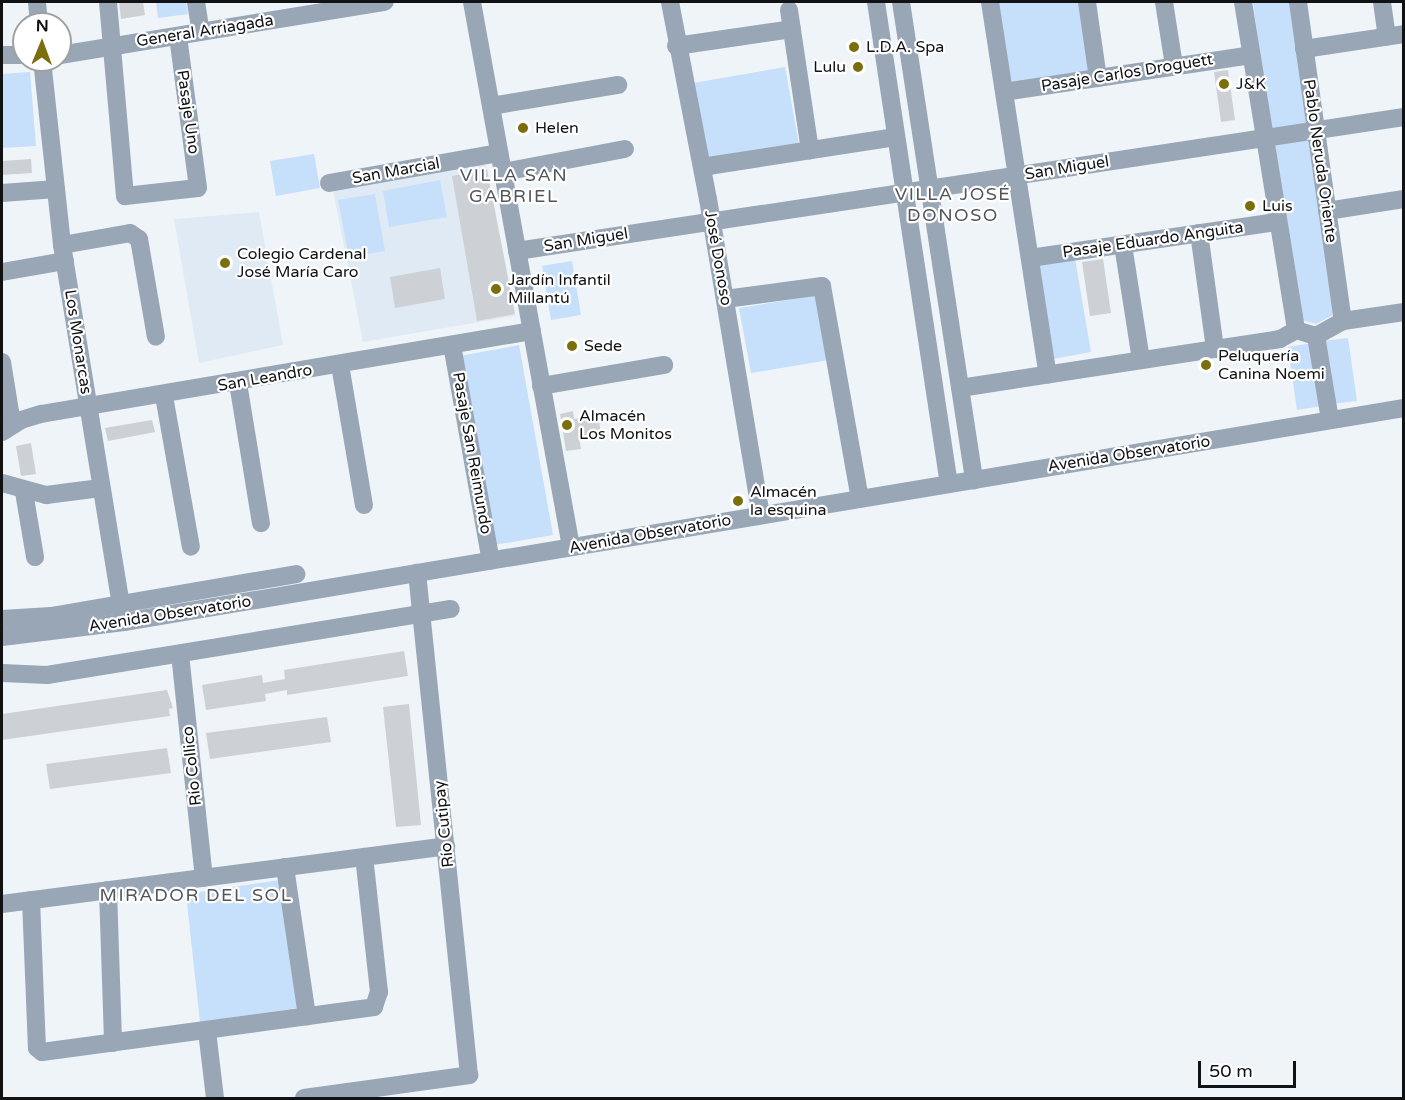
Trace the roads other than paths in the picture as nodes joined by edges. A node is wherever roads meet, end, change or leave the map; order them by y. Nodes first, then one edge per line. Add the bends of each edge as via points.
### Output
1 (108, 2) edge
2 (196, 2) edge
3 (385, 2) edge
4 (472, 2) edge
5 (670, 2) edge
6 (876, 2) edge
7 (901, 2) edge
8 (990, 2) edge
9 (1087, 2) edge
10 (1164, 2) edge
11 (1243, 2) edge
12 (1298, 2) edge
13 (1382, 2) edge
14 (789, 10) dead end
15 (792, 29) junction
16 (201, 32) junction
17 (1395, 35) edge
18 (178, 36) junction
19 (114, 46) junction
20 (676, 46) junction
21 (1304, 49) junction
22 (72, 53) edge
23 (1251, 55) junction
24 (1174, 66) junction
25 (43, 72) edge
26 (1098, 78) junction
27 (618, 84) dead end
28 (1004, 92) junction
29 (491, 106) junction
30 (1404, 117) edge
31 (1316, 131) junction
32 (896, 137) junction
33 (1263, 139) junction
34 (625, 149) dead end
35 (810, 150) junction
36 (499, 153) junction
37 (702, 167) junction
38 (503, 172) junction
39 (1017, 176) junction
40 (329, 183) dead end
41 (56, 189) junction
42 (930, 189) junction
43 (2, 193) edge
44 (905, 193) junction
45 (1404, 199) edge
46 (1327, 211) junction
47 (712, 222) junction
48 (1276, 222) junction
49 (1199, 233) junction
50 (1123, 245) junction
51 (517, 251) junction
52 (64, 253) junction
53 (1030, 258) junction
54 (2, 272) edge
55 (725, 299) junction
56 (1404, 312) edge
57 (1342, 321) junction
58 (1296, 330) junction
59 (532, 331) junction
60 (1317, 336) junction
61 (156, 337) dead end
62 (452, 345) junction
63 (1215, 349) junction
64 (1141, 360) junction
65 (2, 362) edge
66 (340, 365) junction
67 (664, 365) dead end
68 (1048, 375) junction
69 (238, 383) junction
70 (541, 386) junction
71 (960, 388) junction
72 (164, 396) junction
73 (89, 408) junction
74 (1404, 408) edge
75 (1330, 420) junction
76 (7, 428) edge
77 (974, 480) junction
78 (2, 483) edge
79 (949, 484) junction
80 (101, 488) junction
81 (24, 492) junction
82 (860, 499) junction
83 (364, 505) dead end
84 (761, 515) junction
85 (261, 524) dead end
86 (191, 547) dead end
87 (571, 547) junction
88 (35, 557) dead end
89 (491, 561) junction
90 (417, 573) junction
91 (296, 574) dead end
92 (120, 603) junction
93 (451, 609) dead end
94 (421, 614) junction
95 (2, 619) edge
96 (124, 622) junction
97 (2, 638) edge
98 (180, 654) junction
99 (2, 673) edge
100 (446, 846) junction
101 (364, 857) junction
102 (285, 867) junction
103 (204, 878) junction
104 (108, 890) junction
105 (31, 900) junction
106 (2, 904) edge
107 (307, 1016) junction
108 (207, 1031) junction
109 (114, 1043) junction
110 (215, 1098) edge
111 (304, 1098) edge

1 - 19 street
2 - 16 street
3 - 16 street, General Arriagada
4 - 29 street
5 - 20 street, José Donoso
6 - 32 street
7 - 42 street
8 - 28 street
9 - 26 street
10 - 24 street
11 - 23 street
12 - 21 street, Pablo Neruda Oriente
13 - 17 street
14 - 15 street
15 - 20 street
15 - 35 street
16 - 18 street, General Arriagada
17 - 21 street
18 - 19 street, General Arriagada
18 - 19 street, Pasaje Uno via 198,188 125,196 112,64
19 - 22 street, General Arriagada
20 - 37 street, José Donoso
21 - 31 street, Pablo Neruda Oriente
23 - 24 street, Pasaje Carlos Droguett
23 - 33 street
24 - 26 street, Pasaje Carlos Droguett
25 - 41 street, Los Monarcas
26 - 28 street, Pasaje Carlos Droguett
27 - 29 street
28 - 39 street
29 - 36 street
30 - 31 street, San Miguel
31 - 33 street, San Miguel
31 - 46 street, Pablo Neruda Oriente
32 - 35 street
32 - 44 street
33 - 39 street, San Miguel
33 - 48 street
34 - 38 street
35 - 37 street
36 - 38 street
36 - 40 street, San Marcial
37 - 47 street, José Donoso
38 - 51 street
39 - 42 street, San Miguel
39 - 53 street
41 - 43 street
41 - 52 street, Los Monarcas
42 - 44 street, San Miguel
42 - 71 street
44 - 47 street, San Miguel
44 - 79 street
45 - 46 street
46 - 57 street, Pablo Neruda Oriente
47 - 51 street, San Miguel
47 - 55 street, José Donoso
48 - 49 street, Pasaje Eduardo Anguita
48 - 58 street
49 - 50 street, Pasaje Eduardo Anguita
49 - 63 street
50 - 53 street, Pasaje Eduardo Anguita
50 - 64 street
51 - 59 street
52 - 54 street
52 - 61 street via 130,233 138,239
52 - 73 street, Los Monarcas
53 - 68 street
55 - 82 street via 822,286
55 - 84 street, José Donoso
56 - 57 street
57 - 60 street
58 - 60 street
58 - 63 street via 1285,338
59 - 62 street, San Leandro
59 - 70 street
60 - 75 street
62 - 66 street, San Leandro
62 - 89 street, Pasaje San Reimundo
63 - 64 street
64 - 68 street
65 - 76 street
66 - 69 street, San Leandro
66 - 83 street
67 - 70 street
68 - 71 street
69 - 72 street, San Leandro
69 - 85 street
70 - 87 street
71 - 77 street
72 - 73 street, San Leandro
72 - 86 street
73 - 76 street, San Leandro via 41,414
73 - 80 street, Los Monarcas
74 - 75 street, Avenida Observatorio
75 - 77 street, Avenida Observatorio
77 - 79 street, Avenida Observatorio
78 - 81 street
79 - 82 street, Avenida Observatorio
80 - 81 street via 46,495
80 - 92 street, Los Monarcas
81 - 88 street
82 - 84 street, Avenida Observatorio
84 - 87 street, Avenida Observatorio
87 - 89 street, Avenida Observatorio
89 - 90 street, Avenida Observatorio
90 - 94 street, Río Cutipay
90 - 96 street, Avenida Observatorio
91 - 92 street
92 - 95 street via 51,616
92 - 96 street, Los Monarcas
93 - 94 street
94 - 98 street
94 - 100 street, Río Cutipay
96 - 97 street, Avenida Observatorio
98 - 99 street via 47,675
98 - 103 street, Río Collico
100 - 101 street
100 - 111 street, Río Cutipay via 469,1075
101 - 102 street
101 - 107 street via 379,1000 374,1007
102 - 103 street
102 - 107 street
103 - 104 street
104 - 105 street
104 - 109 street
105 - 106 street
105 - 109 street via 37,1048 42,1052
107 - 108 street
108 - 109 street
108 - 110 street

